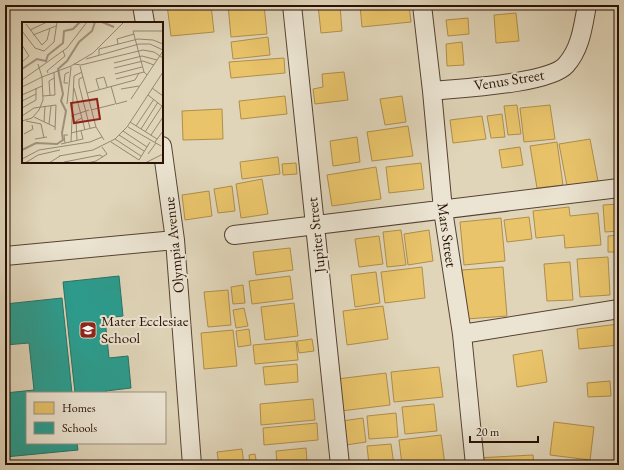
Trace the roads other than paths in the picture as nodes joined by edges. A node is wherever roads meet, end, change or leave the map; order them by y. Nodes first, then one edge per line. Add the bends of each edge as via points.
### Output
1 (142, 5) edge
2 (292, 5) edge
3 (422, 5) edge
4 (587, 5) edge
5 (145, 22) edge
6 (432, 90) junction
7 (163, 153) edge
8 (619, 188) edge
9 (443, 210) junction
10 (315, 224) junction
11 (234, 235) dead end
12 (175, 240) junction
13 (5, 256) edge
14 (619, 308) edge
15 (462, 334) junction
16 (192, 465) edge
17 (340, 465) edge
18 (475, 465) edge

1 - 5 street
2 - 10 street, Jupiter Street
3 - 6 street, Mars Street
4 - 6 street, Venus Street via 582,33 575,52 565,66 531,80
6 - 9 street, Mars Street
7 - 12 street, Olympia Avenue
8 - 9 street
9 - 10 street
9 - 15 street, Mars Street
10 - 11 street
10 - 17 street, Jupiter Street
12 - 13 street
12 - 16 street, Olympia Avenue
14 - 15 street
15 - 18 street, Mars Street

